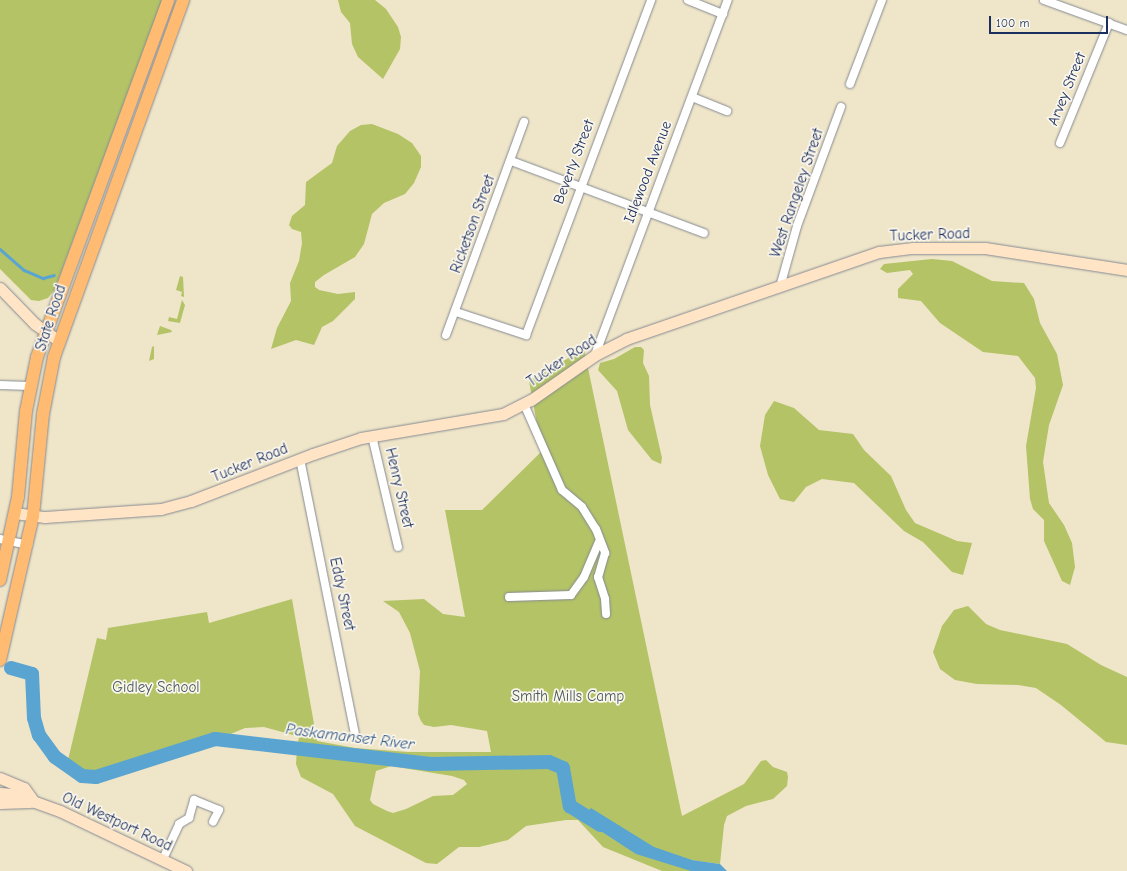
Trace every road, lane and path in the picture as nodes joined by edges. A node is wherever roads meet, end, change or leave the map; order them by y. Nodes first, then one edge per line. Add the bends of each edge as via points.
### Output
1 (168, 0) edge
2 (183, 0) edge
3 (651, 0) edge
4 (688, 0) edge
5 (728, 0) edge
6 (882, 0) edge
7 (1044, 0) edge
8 (723, 14) junction
9 (1109, 23) junction
10 (158, 27) junction
11 (1127, 30) edge
12 (171, 32) junction
13 (850, 84) dead end
14 (692, 97) junction
15 (841, 107) dead end
16 (727, 111) dead end
17 (524, 122) dead end
18 (1060, 143) dead end
19 (512, 161) junction
20 (580, 186) junction
21 (648, 212) junction
22 (704, 233) dead end
23 (1127, 270) edge
24 (780, 287) junction
25 (0, 288) edge
26 (456, 312) junction
27 (46, 332) junction
28 (446, 335) dead end
29 (59, 341) junction
30 (595, 355) junction
31 (0, 385) edge
32 (30, 386) junction
33 (524, 404) junction
34 (372, 436) junction
35 (300, 459) junction
36 (15, 513) junction
37 (33, 516) junction
38 (4, 540) edge
39 (599, 542) junction
40 (28, 545) junction
41 (398, 547) dead end
42 (0, 580) edge
43 (509, 597) dead end
44 (606, 614) dead end
45 (0, 660) edge
46 (355, 734) dead end
47 (0, 778) edge
48 (0, 793) edge
49 (34, 802) junction
50 (0, 803) edge
51 (213, 822) dead end
52 (163, 859) junction
53 (186, 871) edge

1 - 10 main road, State Road
2 - 12 main road, State Road
3 - 20 street, Beverly Street
4 - 8 street
5 - 8 street, Idlewood Avenue
6 - 13 street
7 - 9 street
8 - 14 street, Idlewood Avenue
9 - 11 street
9 - 18 street, Arvey Street
10 - 12 main road
10 - 27 main road, State Road
12 - 29 main road, State Road
14 - 16 street
14 - 21 street, Idlewood Avenue
15 - 24 street, West Rangeley Street via 797,226
17 - 19 street, Ricketson Street
19 - 20 street
19 - 26 street, Ricketson Street
20 - 21 street
20 - 26 street, Beverly Street via 526,335
21 - 22 street
21 - 30 street, Idlewood Avenue
23 - 24 main road, Tucker Road via 1003,249 913,248 868,256
24 - 30 main road, Tucker Road via 650,330
25 - 27 main road
26 - 28 street, Ricketson Street
27 - 29 main road
27 - 32 main road, State Road
29 - 37 main road, State Road via 43,414
30 - 33 main road, Tucker Road
31 - 32 street
32 - 36 main road, State Road
33 - 34 main road, Tucker Road via 510,412 486,418
33 - 39 street via 562,490 582,507 596,529
34 - 35 main road, Tucker Road
34 - 41 street, Henry Street
35 - 37 main road, Tucker Road via 191,501 161,509 132,513
35 - 46 street, Eddy Street
36 - 37 main road, Tucker Road
36 - 38 main road, State Road
37 - 40 main road, State Road
38 - 40 street
38 - 42 main road, State Road
39 - 43 street via 584,577 571,595
39 - 44 street via 605,553 598,577 605,599
40 - 45 main road, State Road
47 - 49 main road via 24,788
48 - 49 main road, Old Westport Road via 13,794
49 - 50 main road, Old Westport Road
49 - 52 main road, Old Westport Road
51 - 52 street via 219,810 194,800 189,818 179,824
52 - 53 main road, Old Westport Road

